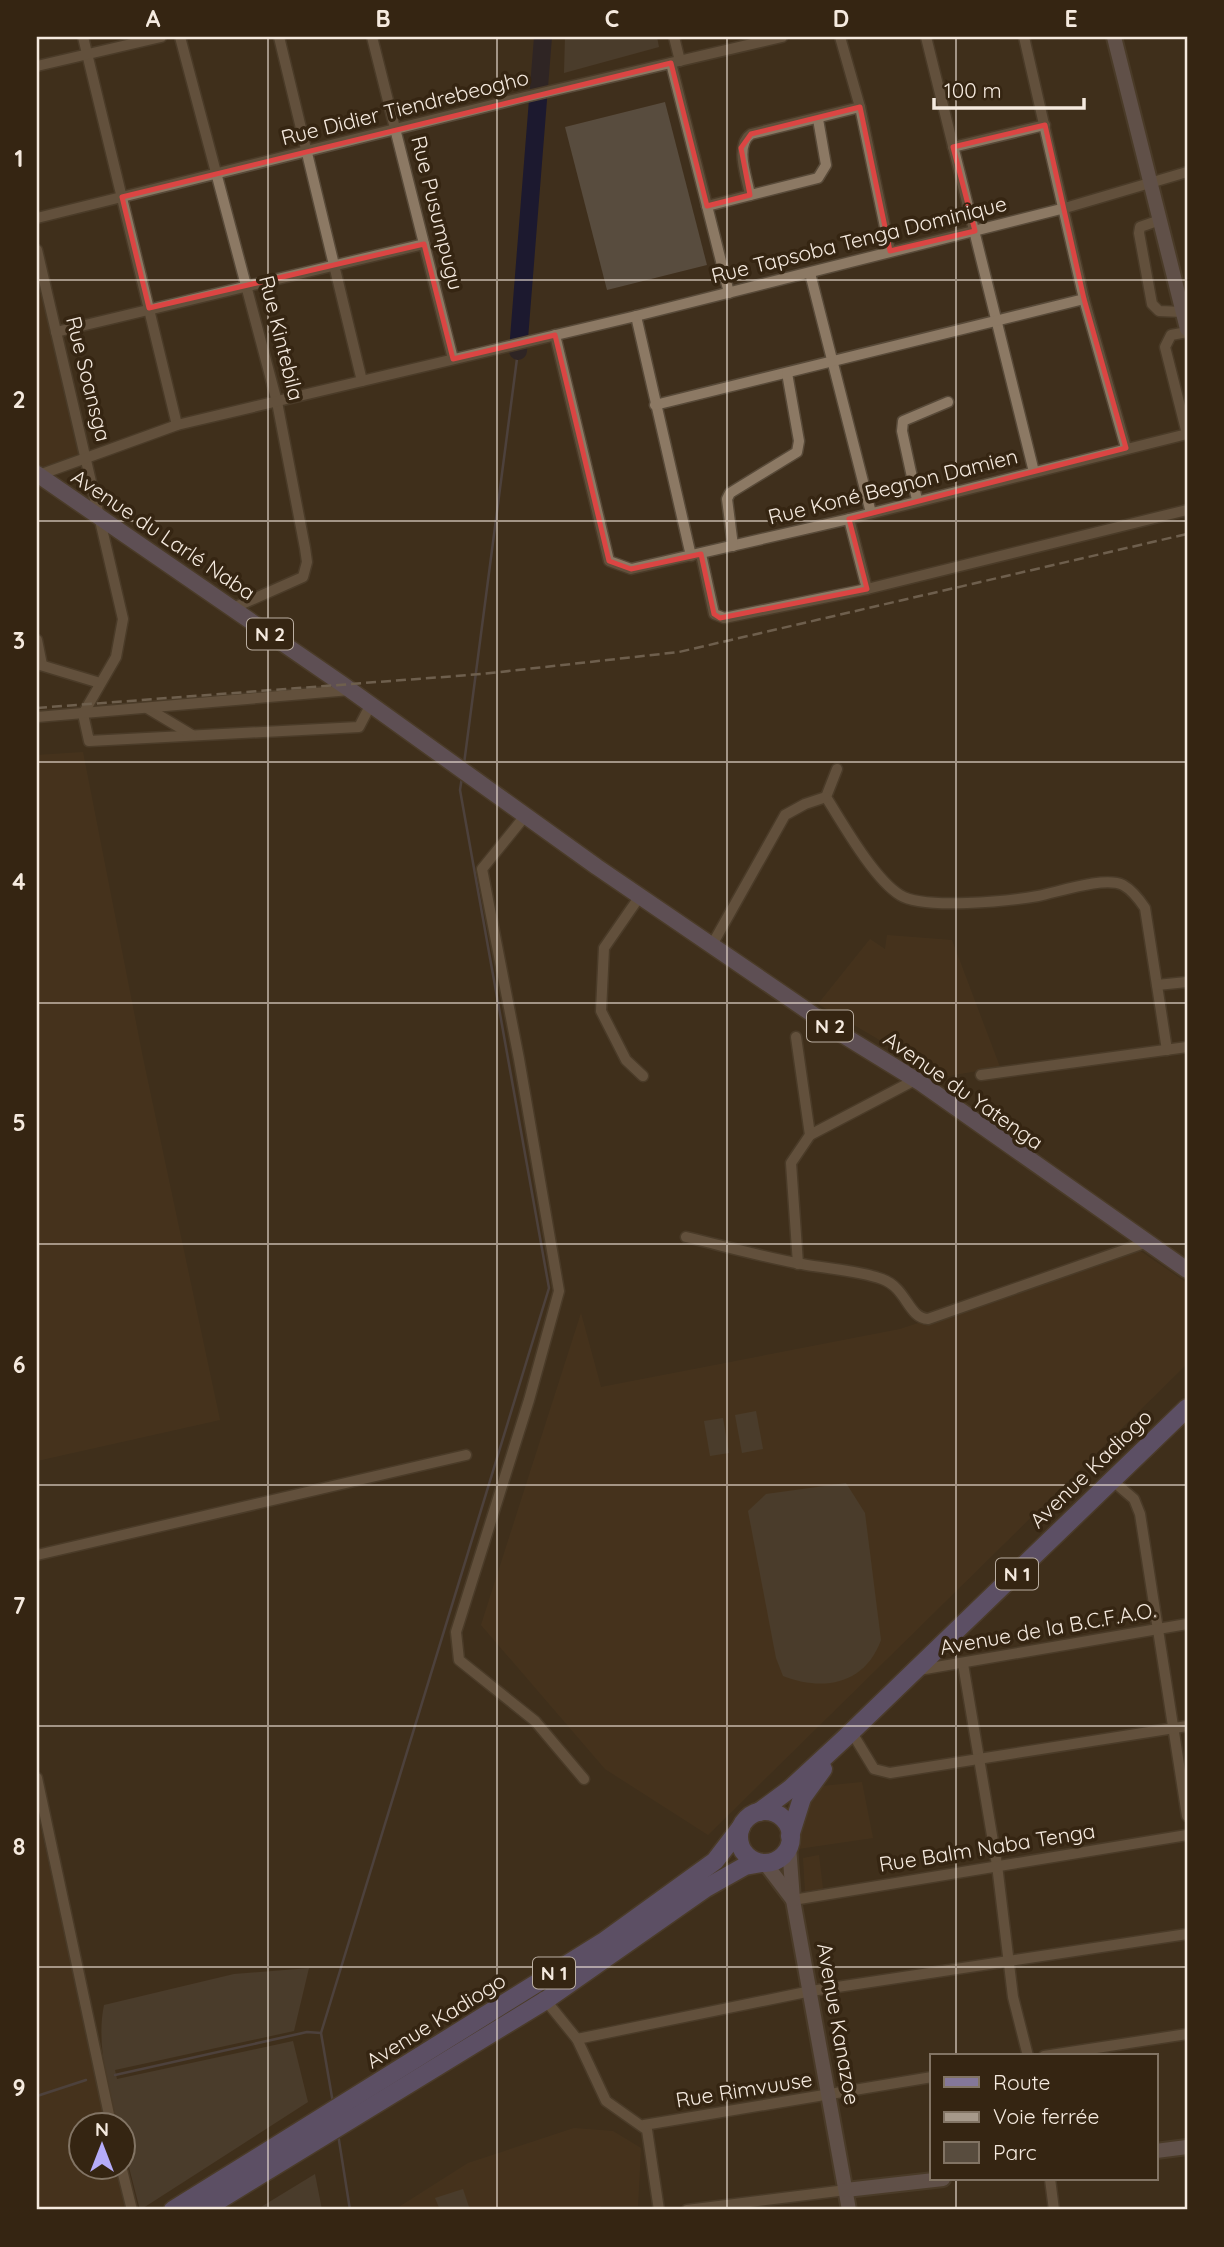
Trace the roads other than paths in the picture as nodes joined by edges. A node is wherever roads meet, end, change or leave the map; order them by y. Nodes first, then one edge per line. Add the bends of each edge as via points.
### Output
1 (83, 37) edge
2 (161, 37) edge
3 (180, 37) edge
4 (279, 37) edge
5 (372, 37) edge
6 (674, 37) edge
7 (782, 37) edge
8 (840, 37) edge
9 (926, 37) edge
10 (1024, 37) edge
11 (1115, 37) edge
12 (756, 40) edge
13 (87, 55) junction
14 (675, 62) junction
15 (37, 66) edge
16 (860, 107) junction
17 (818, 119) junction
18 (1045, 125) junction
19 (397, 129) junction
20 (953, 147) junction
21 (307, 153) junction
22 (1187, 172) edge
23 (215, 175) junction
24 (1150, 183) junction
25 (750, 195) junction
26 (122, 197) junction
27 (707, 206) junction
28 (1065, 208) junction
29 (37, 218) edge
30 (1160, 220) junction
31 (975, 231) junction
32 (424, 244) junction
33 (37, 250) edge
34 (890, 251) junction
35 (334, 266) junction
36 (810, 273) junction
37 (248, 285) junction
38 (41, 287) edge
39 (729, 293) junction
40 (1084, 299) junction
41 (149, 308) junction
42 (1183, 312) junction
43 (636, 316) junction
44 (998, 318) junction
45 (1187, 331) edge
46 (56, 332) junction
47 (555, 335) junction
48 (453, 359) junction
49 (833, 361) junction
50 (787, 373) junction
51 (362, 381) junction
52 (277, 401) junction
53 (947, 402) dead end
54 (655, 405) junction
55 (177, 425) junction
56 (1187, 434) edge
57 (1126, 448) junction
58 (87, 456) junction
59 (1034, 472) junction
60 (38, 474) edge
61 (917, 500) junction
62 (1187, 510) edge
63 (871, 513) junction
64 (101, 518) junction
65 (849, 519) junction
66 (733, 546) junction
67 (696, 555) junction
68 (867, 589) junction
69 (233, 608) junction
70 (37, 640) edge
71 (39, 664) edge
72 (100, 683) junction
73 (350, 690) junction
74 (371, 704) junction
75 (147, 708) junction
76 (83, 714) junction
77 (37, 717) edge
78 (192, 735) junction
79 (837, 769) dead end
80 (473, 780) joint
81 (826, 797) junction
82 (525, 816) junction
83 (640, 896) junction
84 (712, 945) junction
85 (1187, 982) edge
86 (1157, 985) junction
87 (796, 1037) dead end
88 (1187, 1047) edge
89 (1167, 1050) junction
90 (981, 1074) dead end
91 (643, 1076) dead end
92 (913, 1081) junction
93 (810, 1135) junction
94 (686, 1237) dead end
95 (1147, 1242) junction
96 (798, 1264) junction
97 (1187, 1270) edge
98 (1187, 1408) edge
99 (466, 1455) dead end
100 (1113, 1481) junction
101 (37, 1555) edge
102 (1187, 1624) edge
103 (1158, 1630) junction
104 (963, 1664) junction
105 (916, 1671) junction
106 (1187, 1726) edge
107 (1172, 1728) junction
108 (848, 1735) junction
109 (980, 1761) junction
110 (37, 1778) edge
111 (584, 1779) dead end
112 (759, 1812) junction
113 (1187, 1815) edge
114 (741, 1827) junction
115 (1187, 1835) edge
116 (790, 1841) junction
117 (764, 1863) junction
118 (997, 1865) junction
119 (793, 1900) junction
120 (1187, 1934) edge
121 (1011, 1961) junction
122 (533, 1987) junction
123 (811, 1991) junction
124 (546, 2000) junction
125 (1187, 2034) edge
126 (577, 2039) junction
127 (1027, 2054) edge
128 (1057, 2054) edge
129 (930, 2077) edge
130 (830, 2096) junction
131 (355, 2107) junction
132 (108, 2110) edge
133 (644, 2125) junction
134 (314, 2131) junction
135 (1187, 2147) edge
136 (1158, 2151) edge
137 (124, 2180) edge
138 (934, 2180) edge
139 (1050, 2180) edge
140 (846, 2190) junction
141 (132, 2210) edge
142 (173, 2210) edge
143 (203, 2210) edge
144 (659, 2210) edge
145 (687, 2210) edge
146 (849, 2210) edge
147 (1054, 2210) edge

1 - 13 street
2 - 13 street
3 - 23 street, Rue Kintebila
4 - 21 street
5 - 19 street, Rue Pusumpugu
6 - 14 street
7 - 12 street, Rue Didier Tiendrebeogho
8 - 16 street
9 - 20 street
10 - 18 street
11 - 24 street
12 - 14 street, Rue Didier Tiendrebeogho
13 - 15 street
13 - 26 street
14 - 19 street, Rue Didier Tiendrebeogho
14 - 27 street
16 - 17 street
16 - 34 street
17 - 25 street via 824,173
17 - 25 street via 744,139 741,148
18 - 20 street
18 - 28 street
19 - 21 street, Rue Didier Tiendrebeogho
19 - 32 street, Rue Pusumpugu
20 - 31 street
21 - 23 street, Rue Didier Tiendrebeogho
21 - 35 street
22 - 24 street, Rue Tapsoba Tenga Dominique
23 - 26 street, Rue Didier Tiendrebeogho
23 - 37 street, Rue Kintebila
24 - 28 street, Rue Tapsoba Tenga Dominique
24 - 30 street
25 - 27 street
26 - 29 street, Rue Didier Tiendrebeogho
26 - 41 street
27 - 39 street
28 - 31 street, Rue Tapsoba Tenga Dominique
28 - 40 street
30 - 42 street
30 - 42 street via 1140,227 1139,233 1153,304 1159,312
31 - 34 street, Rue Tapsoba Tenga Dominique
31 - 44 street
32 - 35 street
32 - 48 street, Rue Pusumpugu
33 - 38 street, Rue Soansga
34 - 36 street, Rue Tapsoba Tenga Dominique
35 - 37 street
35 - 51 street
36 - 39 street, Rue Tapsoba Tenga Dominique
36 - 49 street
37 - 41 street
37 - 52 street, Rue Kintebila
38 - 46 street, Rue Soansga
39 - 43 street, Rue Tapsoba Tenga Dominique
40 - 44 street
40 - 57 street
41 - 46 street
41 - 55 street
42 - 45 street
43 - 47 street, Rue Tapsoba Tenga Dominique
43 - 54 street
44 - 49 street
44 - 59 street
45 - 56 street via 1171,335 1166,347
46 - 58 street, Rue Soansga
47 - 48 street, Rue Tapsoba Tenga Dominique
47 - 67 street, Rue Koné Begnon Damien via 609,561 631,569
48 - 51 street, Rue Tapsoba Tenga Dominique
49 - 50 street
49 - 63 street
50 - 54 street
50 - 66 street via 797,452 730,493
51 - 52 street, Rue Tapsoba Tenga Dominique
52 - 55 street, Rue Tapsoba Tenga Dominique
52 - 69 street, Rue Kintebila via 306,570 298,582
53 - 61 street via 903,421
54 - 67 street
55 - 58 street, Rue Tapsoba Tenga Dominique
56 - 57 street, Rue Koné Begnon Damien
57 - 59 street, Rue Koné Begnon Damien
58 - 60 street, Rue Tapsoba Tenga Dominique
58 - 64 street, Rue Soansga
59 - 61 street, Rue Koné Begnon Damien
60 - 64 main road, Avenue du Larlé Naba / N 2
61 - 63 street, Rue Koné Begnon Damien
62 - 68 street
63 - 65 street, Rue Koné Begnon Damien
64 - 69 main road, Avenue du Larlé Naba / N 2
64 - 72 street, Rue Soansga via 123,629 116,657
65 - 66 street, Rue Koné Begnon Damien
65 - 68 street
66 - 67 street, Rue Koné Begnon Damien
67 - 68 street via 714,614 720,618
69 - 73 main road, Avenue du Larlé Naba / N 2
70 - 71 street
71 - 72 street
72 - 76 street, Rue Soansga
73 - 74 main road, Avenue du Larlé Naba / N 2
73 - 75 street
74 - 78 street via 359,727
74 - 80 main road, Avenue du Larlé Naba / N 2
75 - 76 street
75 - 78 street
76 - 77 street
76 - 78 street via 89,741
79 - 81 street
80 - 82 main road, Avenue du Yatenga / N 2
81 - 84 street via 785,815
81 - 86 street via 852,839 902,897 942,904 1121,884 1145,908
82 - 83 main road, Avenue du Yatenga / N 2
82 - 111 street via 482,869 558,1290 529,1401 456,1632 459,1661 535,1721
83 - 84 main road, Avenue du Yatenga / N 2
83 - 91 street via 604,948 601,1011 626,1060
84 - 92 main road, Avenue du Yatenga / N 2
85 - 86 street
86 - 89 street
87 - 93 street
88 - 89 street
89 - 90 street
92 - 93 street
92 - 95 main road, Avenue du Yatenga / N 2
93 - 96 street via 791,1163
94 - 96 street
95 - 96 street via 928,1319 914,1312 898,1286 879,1278
95 - 97 main road, Avenue du Yatenga / N 2
98 - 100 highway, Avenue Kadiogo / N 1
99 - 101 street
100 - 103 street via 1134,1499 1140,1514
100 - 105 highway, Avenue Kadiogo / N 1
102 - 103 street, Avenue de la B.C.F.A.O.
103 - 104 street, Avenue de la B.C.F.A.O.
103 - 107 street
104 - 105 street, Avenue de la B.C.F.A.O.
104 - 109 street
105 - 108 highway, Avenue Kadiogo / N 1
106 - 107 street
107 - 109 street
107 - 113 street
108 - 109 street via 880,1773
108 - 112 highway, Avenue Kadiogo / N 1
108 - 116 highway, Avenue Kadiogo / N 1 via 802,1798
109 - 118 street
110 - 132 street
112 - 114 highway, N 1
112 - 116 highway via 780,1817
114 - 117 highway via 742,1850
114 - 122 highway, Avenue Kadiogo / N 1 via 726,1851 697,1875
115 - 118 street, Rue Balm Naba Tenga
116 - 117 highway, N 1 via 779,1859
116 - 119 street, Avenue Kanazoe
117 - 119 street
117 - 124 highway, Avenue Kadiogo / N 1 via 745,1866 706,1888
118 - 119 street, Rue Balm Naba Tenga
118 - 121 street
119 - 123 street, Avenue Kanazoe
120 - 121 street
121 - 123 street
121 - 127 street via 1013,1997
122 - 124 street
122 - 131 highway, Avenue Kadiogo / N 1
123 - 126 street
123 - 130 street, Avenue Kanazoe
124 - 126 street
124 - 131 highway, Avenue Kadiogo / N 1
125 - 128 street
126 - 133 street via 606,2101
129 - 130 street, Rue Rimvuuse
130 - 133 street, Rue Rimvuuse
130 - 140 street, Avenue Kanazoe
131 - 134 highway, Avenue Kadiogo / N 1
133 - 144 street
134 - 142 highway, Avenue Kadiogo / N 1
134 - 143 highway, Avenue Kadiogo / N 1
135 - 136 street
137 - 141 street
138 - 140 street
139 - 147 street
140 - 145 street
140 - 146 street, Avenue Kanazoe

